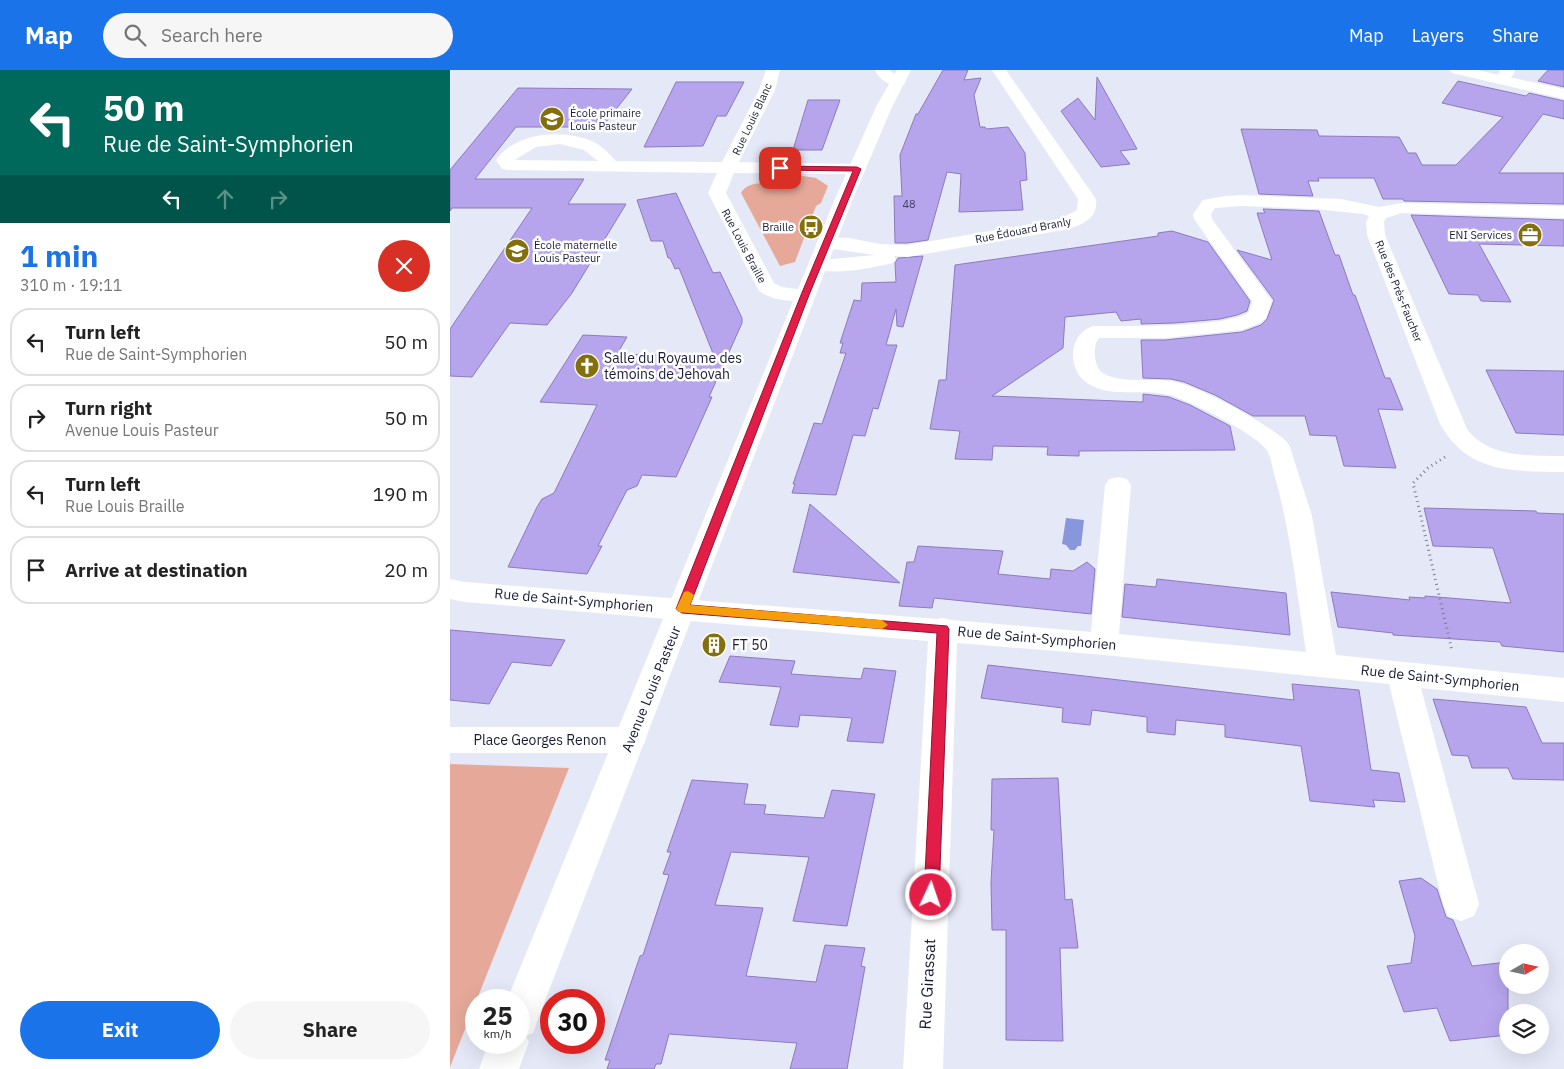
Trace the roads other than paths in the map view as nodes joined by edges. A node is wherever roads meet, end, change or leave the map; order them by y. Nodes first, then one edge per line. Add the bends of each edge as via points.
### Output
1 (772, 70) edge
2 (882, 70) edge
3 (916, 70) edge
4 (999, 70) edge
5 (1457, 70) edge
6 (1504, 75) edge
7 (901, 76) edge
8 (1564, 94) edge
9 (612, 167) junction
10 (728, 167) junction
11 (857, 169) junction
12 (1564, 212) edge
13 (1379, 214) junction
14 (826, 243) junction
15 (907, 251) junction
16 (818, 265) junction
17 (805, 295) junction
18 (1564, 464) edge
19 (1118, 484) dead end
20 (450, 589) edge
21 (682, 609) junction
22 (943, 629) junction
23 (1104, 644) junction
24 (1323, 666) junction
25 (1402, 674) junction
26 (1564, 690) edge
27 (450, 740) edge
28 (630, 740) junction
29 (1461, 904) dead end
30 (530, 991) edge
31 (505, 1054) edge
32 (499, 1069) edge
33 (923, 1069) edge

1 - 10 street, Rue Louis Blanc via 767,90
2 - 7 street via 884,74
3 - 7 street, Avenue Louis Pasteur
4 - 15 street, Rue Édouard Branly via 1087,198 1086,213 1064,224
5 - 6 street
6 - 8 street
7 - 11 street, Avenue Louis Pasteur
9 - 9 street via 600,152 581,142 567,140 524,145 505,160 508,165
9 - 10 street
10 - 11 street
10 - 17 street, Rue Louis Braille via 717,194 766,287 781,294
11 - 14 street, Avenue Louis Pasteur
12 - 13 street via 1402,208
13 - 18 street, Rue des Près-Faucher via 1375,217 1376,235 1452,424 1466,444 1499,459
13 - 24 street via 1359,207 1322,204 1233,201 1209,204 1202,214 1203,219 1262,301 1259,314 1242,324 1165,332 1094,332 1084,343 1086,369 1090,376 1116,384 1173,388 1256,430 1278,447 1298,516
14 - 15 street, Rue Édouard Branly
14 - 16 street, Avenue Louis Pasteur
15 - 16 street, Rue Édouard Branly via 889,258 844,265
16 - 17 street, Avenue Louis Pasteur
17 - 21 street, Avenue Louis Pasteur
19 - 23 street
20 - 21 street, Rue de Saint-Symphorien
21 - 22 street, Rue de Saint-Symphorien
21 - 28 street, Avenue Louis Pasteur
22 - 23 street, Rue de Saint-Symphorien
22 - 33 street, Rue Girassat
23 - 24 street, Rue de Saint-Symphorien
24 - 25 street, Rue de Saint-Symphorien
25 - 26 street, Rue de Saint-Symphorien
25 - 29 street
27 - 28 street, Place Georges Renon
28 - 30 street, Avenue Louis Pasteur
31 - 32 street

